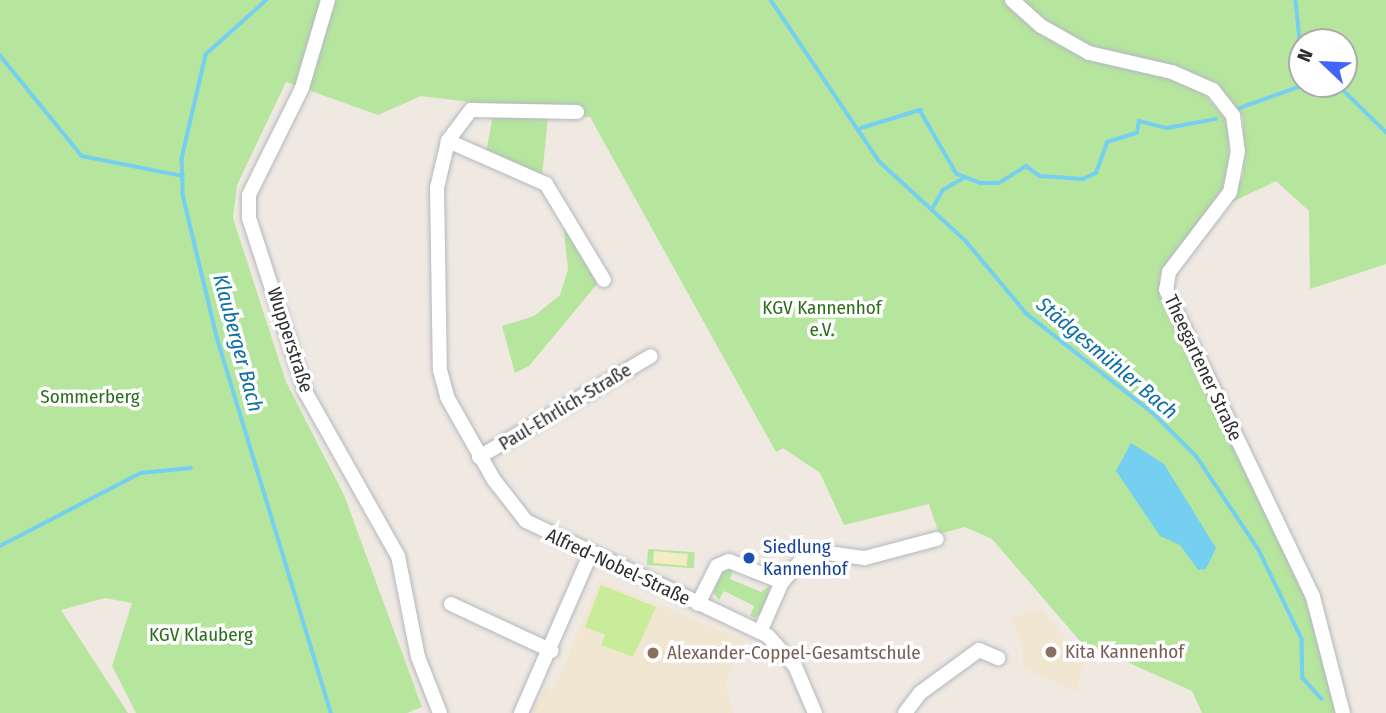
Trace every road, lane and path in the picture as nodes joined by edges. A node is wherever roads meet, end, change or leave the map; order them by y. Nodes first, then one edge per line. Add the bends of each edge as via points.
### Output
1 (328, 0) edge
2 (1012, 0) edge
3 (577, 113) dead end
4 (448, 141) junction
5 (604, 280) dead end
6 (651, 356) dead end
7 (479, 457) junction
8 (937, 538) dead end
9 (590, 555) junction
10 (782, 582) junction
11 (451, 604) dead end
12 (698, 604) junction
13 (760, 632) junction
14 (552, 652) junction
15 (998, 658) dead end
16 (440, 713) edge
17 (521, 713) edge
18 (815, 713) edge
19 (905, 713) edge
20 (1343, 713) edge

1 - 16 street, Wupperstraße via 302,88 249,195 249,218 306,393 398,556 418,657
2 - 20 street, Theegartener Straße via 1041,26 1089,53 1206,86 1233,116 1238,151 1230,192 1169,272 1166,290 1313,597
3 - 4 street, Alfred-Nobel-Straße via 471,110
4 - 5 street via 546,184
4 - 7 street, Alfred-Nobel-Straße via 437,188 440,370
6 - 7 street, Paul-Ehrlich-Straße
7 - 9 street, Alfred-Nobel-Straße via 526,521
8 - 10 street via 865,558 818,555 794,566
9 - 12 street, Alfred-Nobel-Straße
9 - 14 street
10 - 12 street via 729,561 717,566
10 - 13 street
11 - 14 street
12 - 13 street, Alfred-Nobel-Straße
13 - 18 street, Alfred-Nobel-Straße via 795,666
14 - 17 street
15 - 19 street via 979,650 920,693

